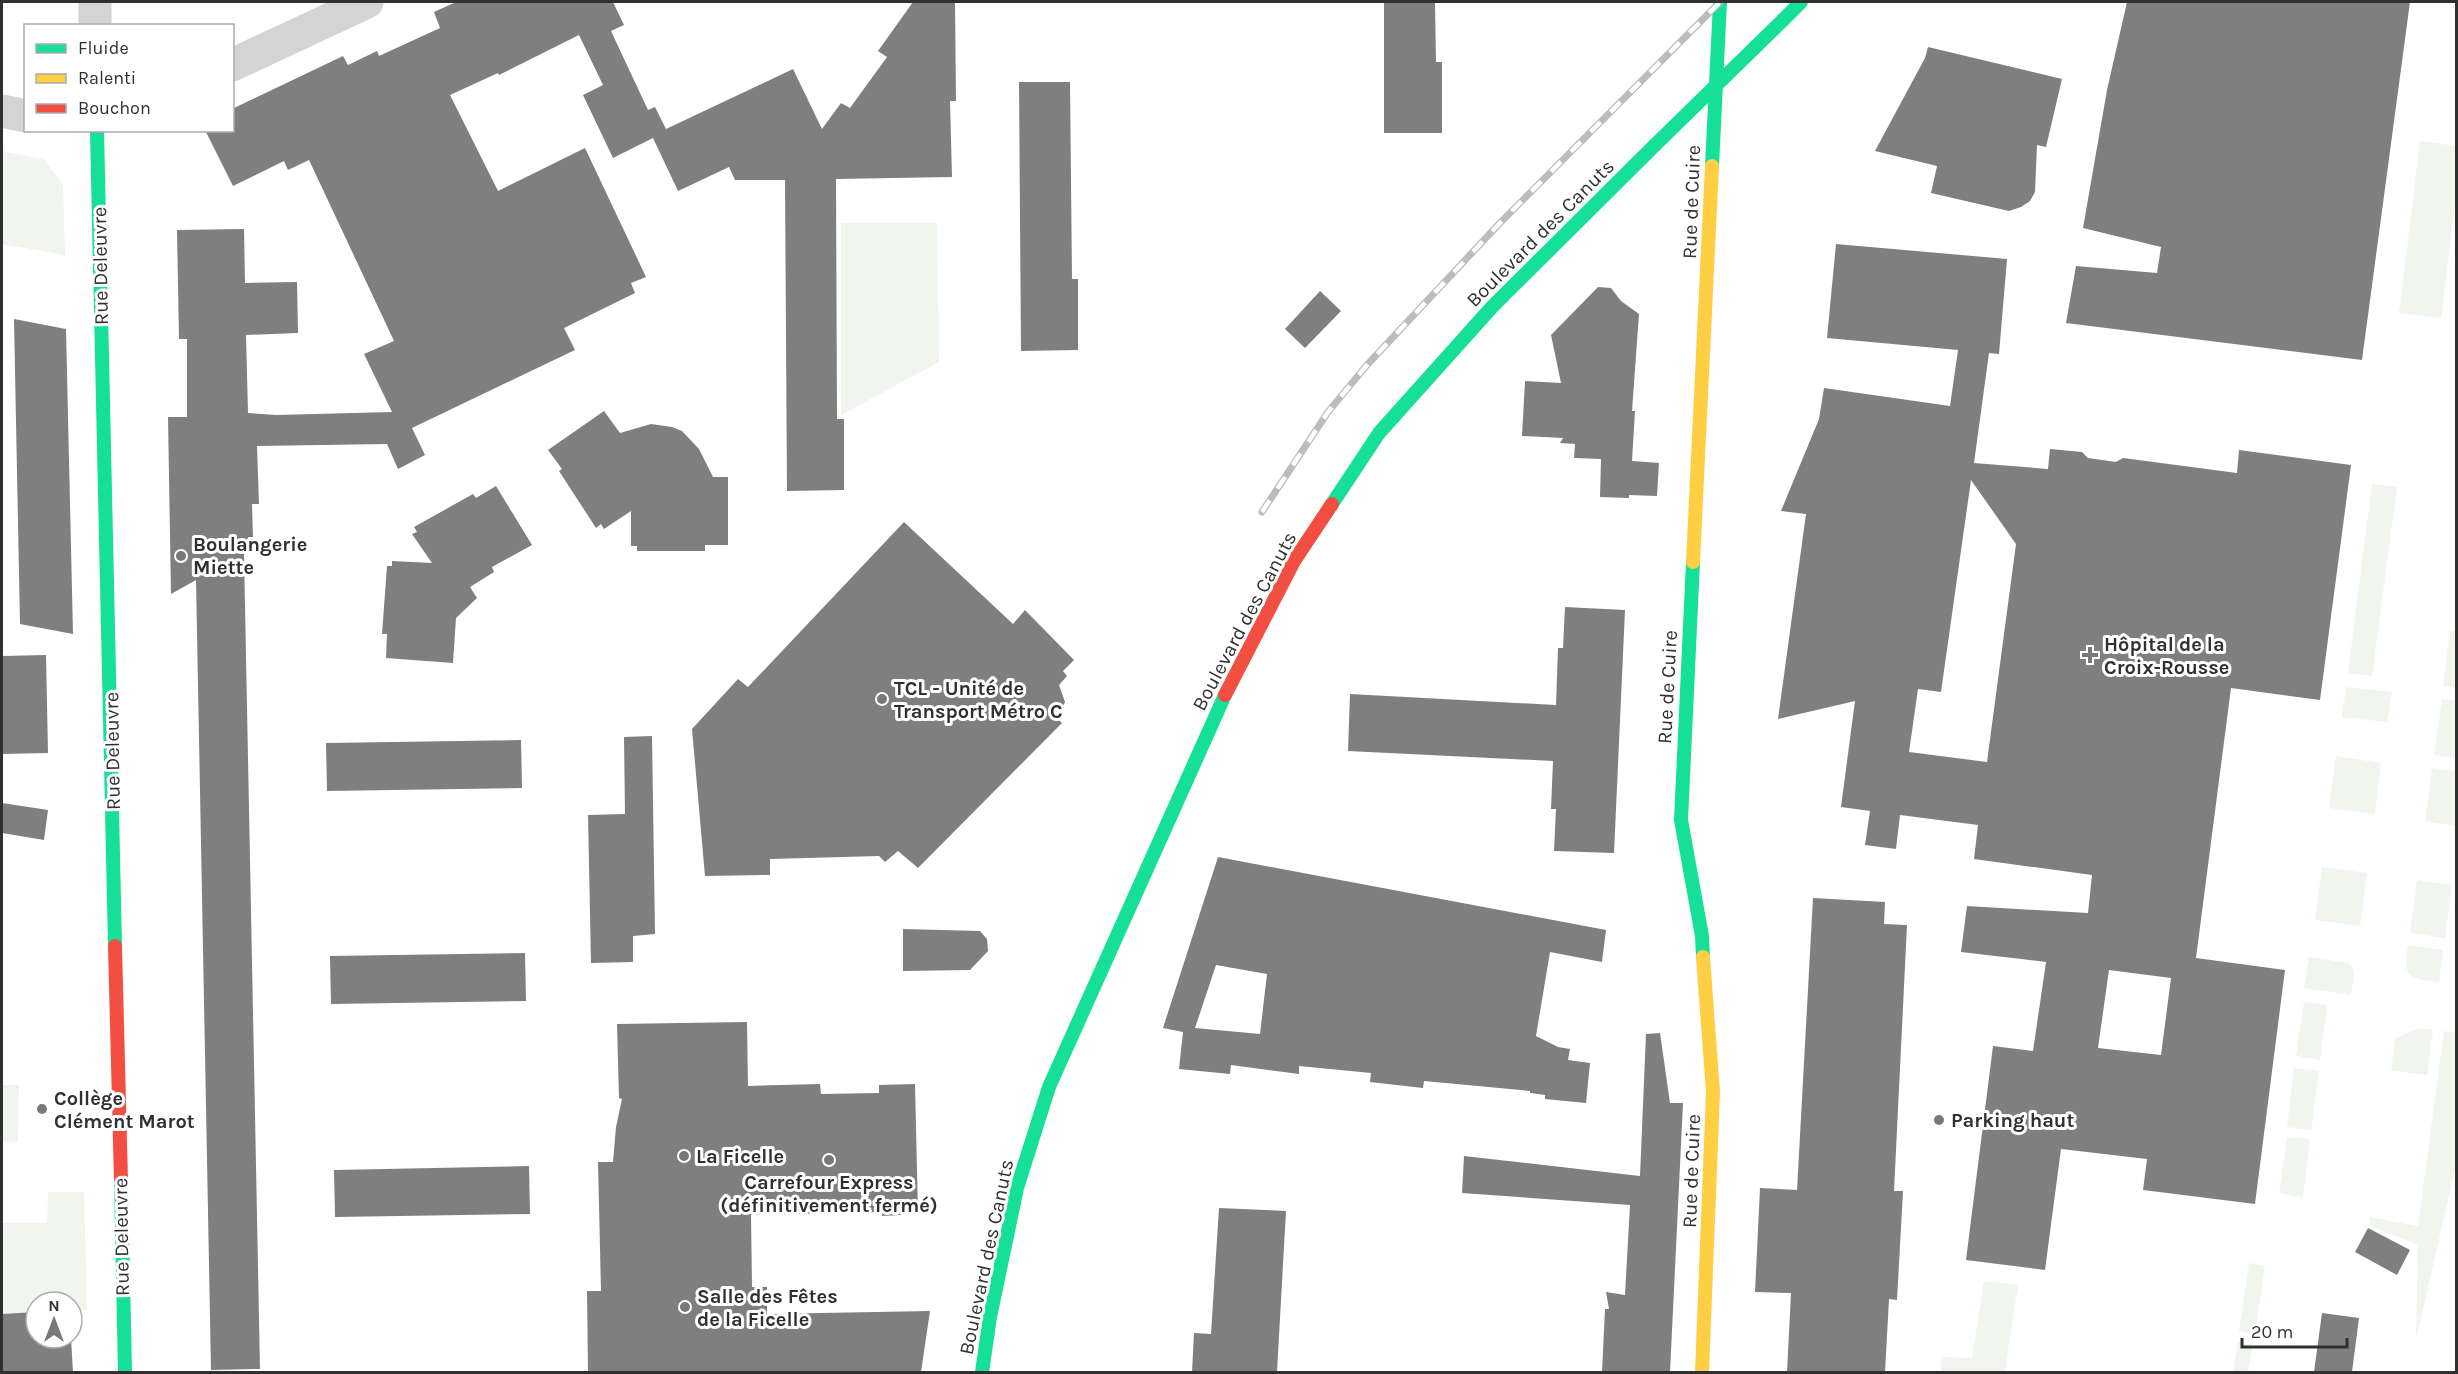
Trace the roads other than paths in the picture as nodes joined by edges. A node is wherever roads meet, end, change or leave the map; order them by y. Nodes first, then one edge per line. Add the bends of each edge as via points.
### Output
1 (95, 2) edge
2 (367, 2) edge
3 (1720, 2) edge
4 (1801, 2) edge
5 (95, 24) edge
6 (234, 64) edge
7 (2, 111) edge
8 (24, 116) edge
9 (97, 132) edge
10 (125, 1372) edge
11 (982, 1372) edge
12 (1702, 1372) edge

1 - 5 street
2 - 6 street
3 - 12 street, Rue de Cuire via 1681,820 1701,936 1713,1092
4 - 11 street, Boulevard des Canuts, bridge via 1492,307 1379,433 1294,561 1228,688 1049,1086 1017,1188
7 - 8 street
9 - 10 street, Rue Deleuvre

